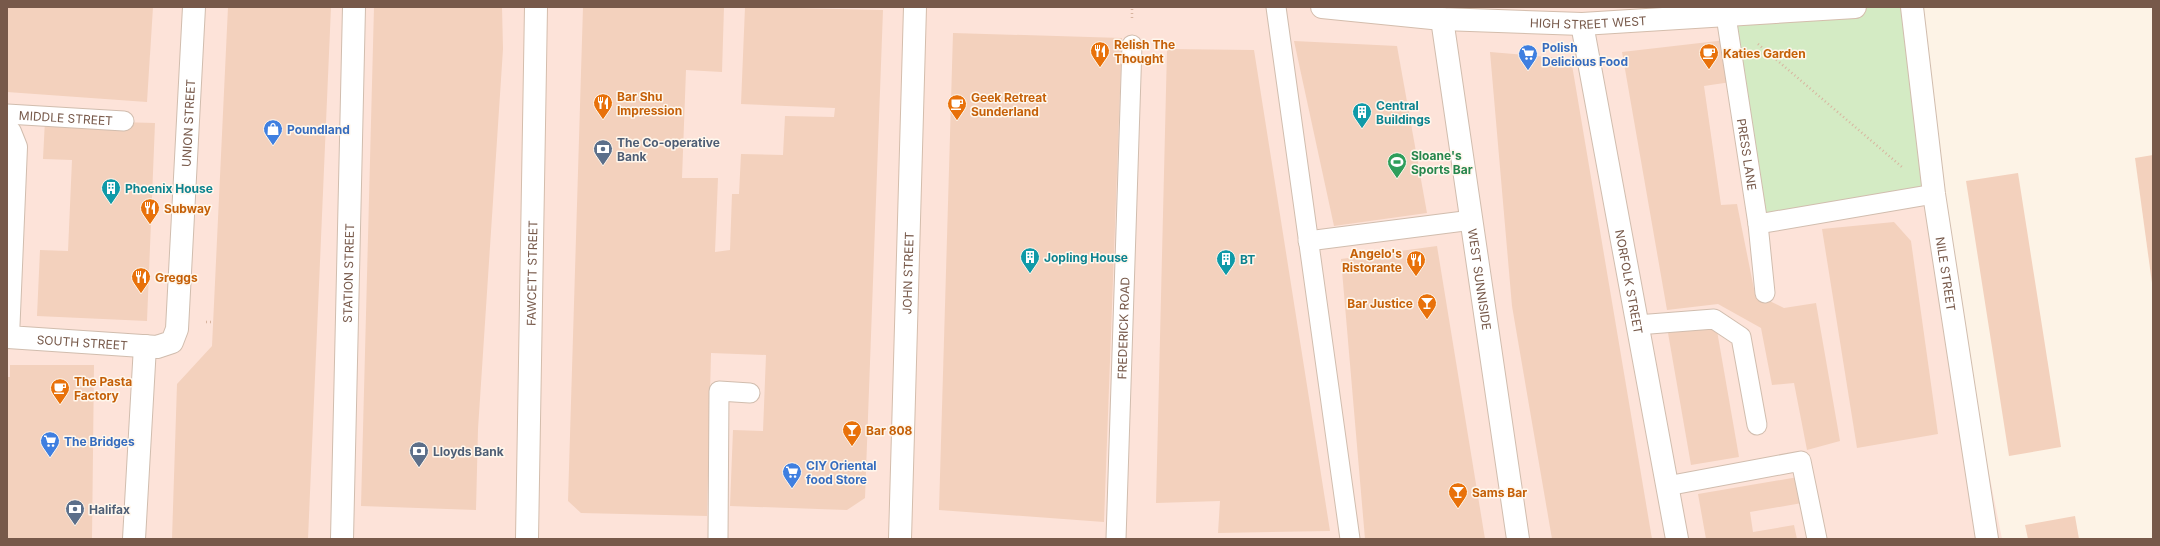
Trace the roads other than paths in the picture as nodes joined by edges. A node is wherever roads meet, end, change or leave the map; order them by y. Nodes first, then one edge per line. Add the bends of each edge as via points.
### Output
1 (194, 7) edge
2 (354, 7) edge
3 (536, 7) edge
4 (916, 7) edge
5 (1276, 7) edge
6 (1322, 7) edge
7 (1855, 7) edge
8 (1912, 7) edge
9 (1630, 14) edge
10 (1726, 16) junction
11 (1442, 19) junction
12 (1582, 24) junction
13 (1132, 45) dead end
14 (7, 114) edge
15 (124, 121) dead end
16 (7, 129) edge
17 (1934, 194) junction
18 (1472, 220) junction
19 (1758, 224) junction
20 (1308, 241) junction
21 (9, 248) edge
22 (1765, 293) dead end
23 (1637, 325) junction
24 (7, 337) edge
25 (151, 346) junction
26 (750, 393) dead end
27 (1756, 425) dead end
28 (1667, 486) junction
29 (134, 539) edge
30 (342, 539) edge
31 (527, 539) edge
32 (718, 539) edge
33 (900, 539) edge
34 (1116, 539) edge
35 (1350, 539) edge
36 (1518, 539) edge
37 (1677, 539) edge
38 (1817, 539) edge
39 (1987, 539) edge

1 - 25 street, UNION STREET via 177,329 172,342
2 - 30 street, STATION STREET
3 - 31 street, FAWCETT STREET
4 - 33 street, JOHN STREET
5 - 20 lane
6 - 11 street, HIGH STREET WEST
7 - 10 street, HIGH STREET WEST
8 - 17 street, NILE STREET
9 - 10 street, HIGH STREET WEST
9 - 12 street, HIGH STREET WEST
10 - 19 lane, PRESS LANE
11 - 12 street, HIGH STREET WEST
11 - 18 street, WEST SUNNISIDE
12 - 23 street, NORFOLK STREET
13 - 34 lane, FREDERICK ROAD
14 - 15 lane, MIDDLE STREET
16 - 21 street via 16,146
17 - 19 lane
17 - 39 street, NILE STREET
18 - 20 lane
18 - 36 street, WEST SUNNISIDE
19 - 22 lane, PRESS LANE
20 - 35 lane
21 - 24 street
23 - 27 lane via 1714,319 1741,337
23 - 28 street, NORFOLK STREET
24 - 25 street, SOUTH STREET
25 - 29 street
26 - 32 lane via 719,391
28 - 37 street, NORFOLK STREET
28 - 38 lane via 1801,461

